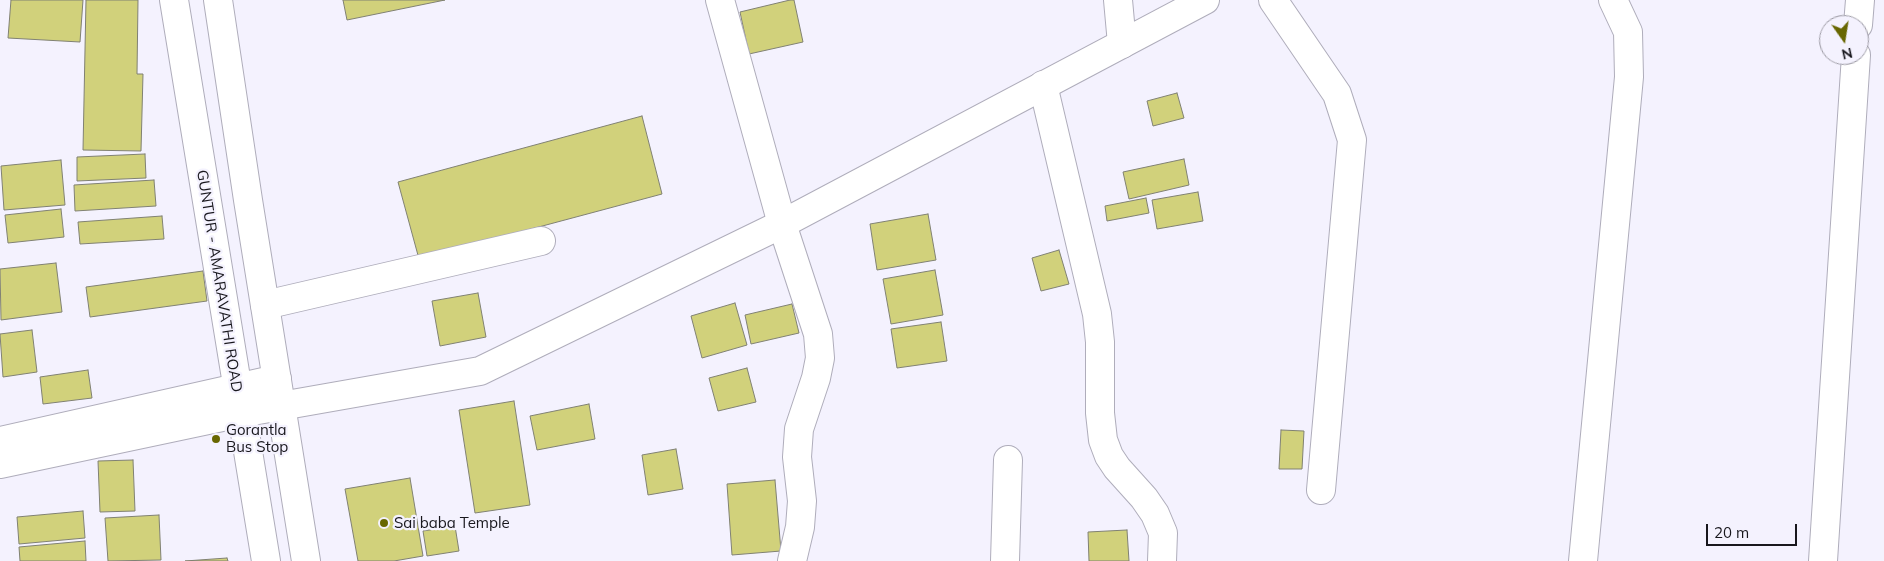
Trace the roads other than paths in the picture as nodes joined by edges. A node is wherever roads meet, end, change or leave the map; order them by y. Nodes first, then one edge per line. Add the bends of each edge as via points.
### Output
1 (174, 0) edge
2 (218, 0) edge
3 (720, 0) edge
4 (1118, 0) edge
5 (1206, 0) edge
6 (1273, 0) edge
7 (1613, 0) edge
8 (1860, 0) edge
9 (1859, 15) edge
10 (1122, 44) junction
11 (1855, 65) edge
12 (1043, 85) junction
13 (782, 224) junction
14 (541, 241) dead end
15 (265, 305) junction
16 (277, 379) junction
17 (239, 401) junction
18 (282, 407) junction
19 (0, 441) edge
20 (1008, 460) dead end
21 (0, 464) edge
22 (1321, 490) dead end
23 (266, 561) edge
24 (306, 561) edge
25 (792, 561) edge
26 (1005, 561) edge
27 (1162, 561) edge
28 (1583, 561) edge
29 (1823, 561) edge

1 - 17 street, GUNTUR - AMARAVATHI ROAD
2 - 15 street
3 - 13 street
4 - 10 street
5 - 10 street
6 - 22 street via 1337,94 1352,140
7 - 28 street via 1628,32 1629,77
8 - 9 street
10 - 12 street
11 - 29 street
12 - 13 street
12 - 27 street via 1097,314 1103,440 1117,468 1155,514 1163,533
13 - 18 street via 480,371
13 - 25 street via 818,334 820,358 799,429 802,501
14 - 15 street
15 - 16 street
16 - 17 street
16 - 18 street
17 - 18 street
17 - 19 street
17 - 21 street
17 - 23 street, GUNTUR - AMARAVATHI ROAD
18 - 24 street
20 - 26 street

